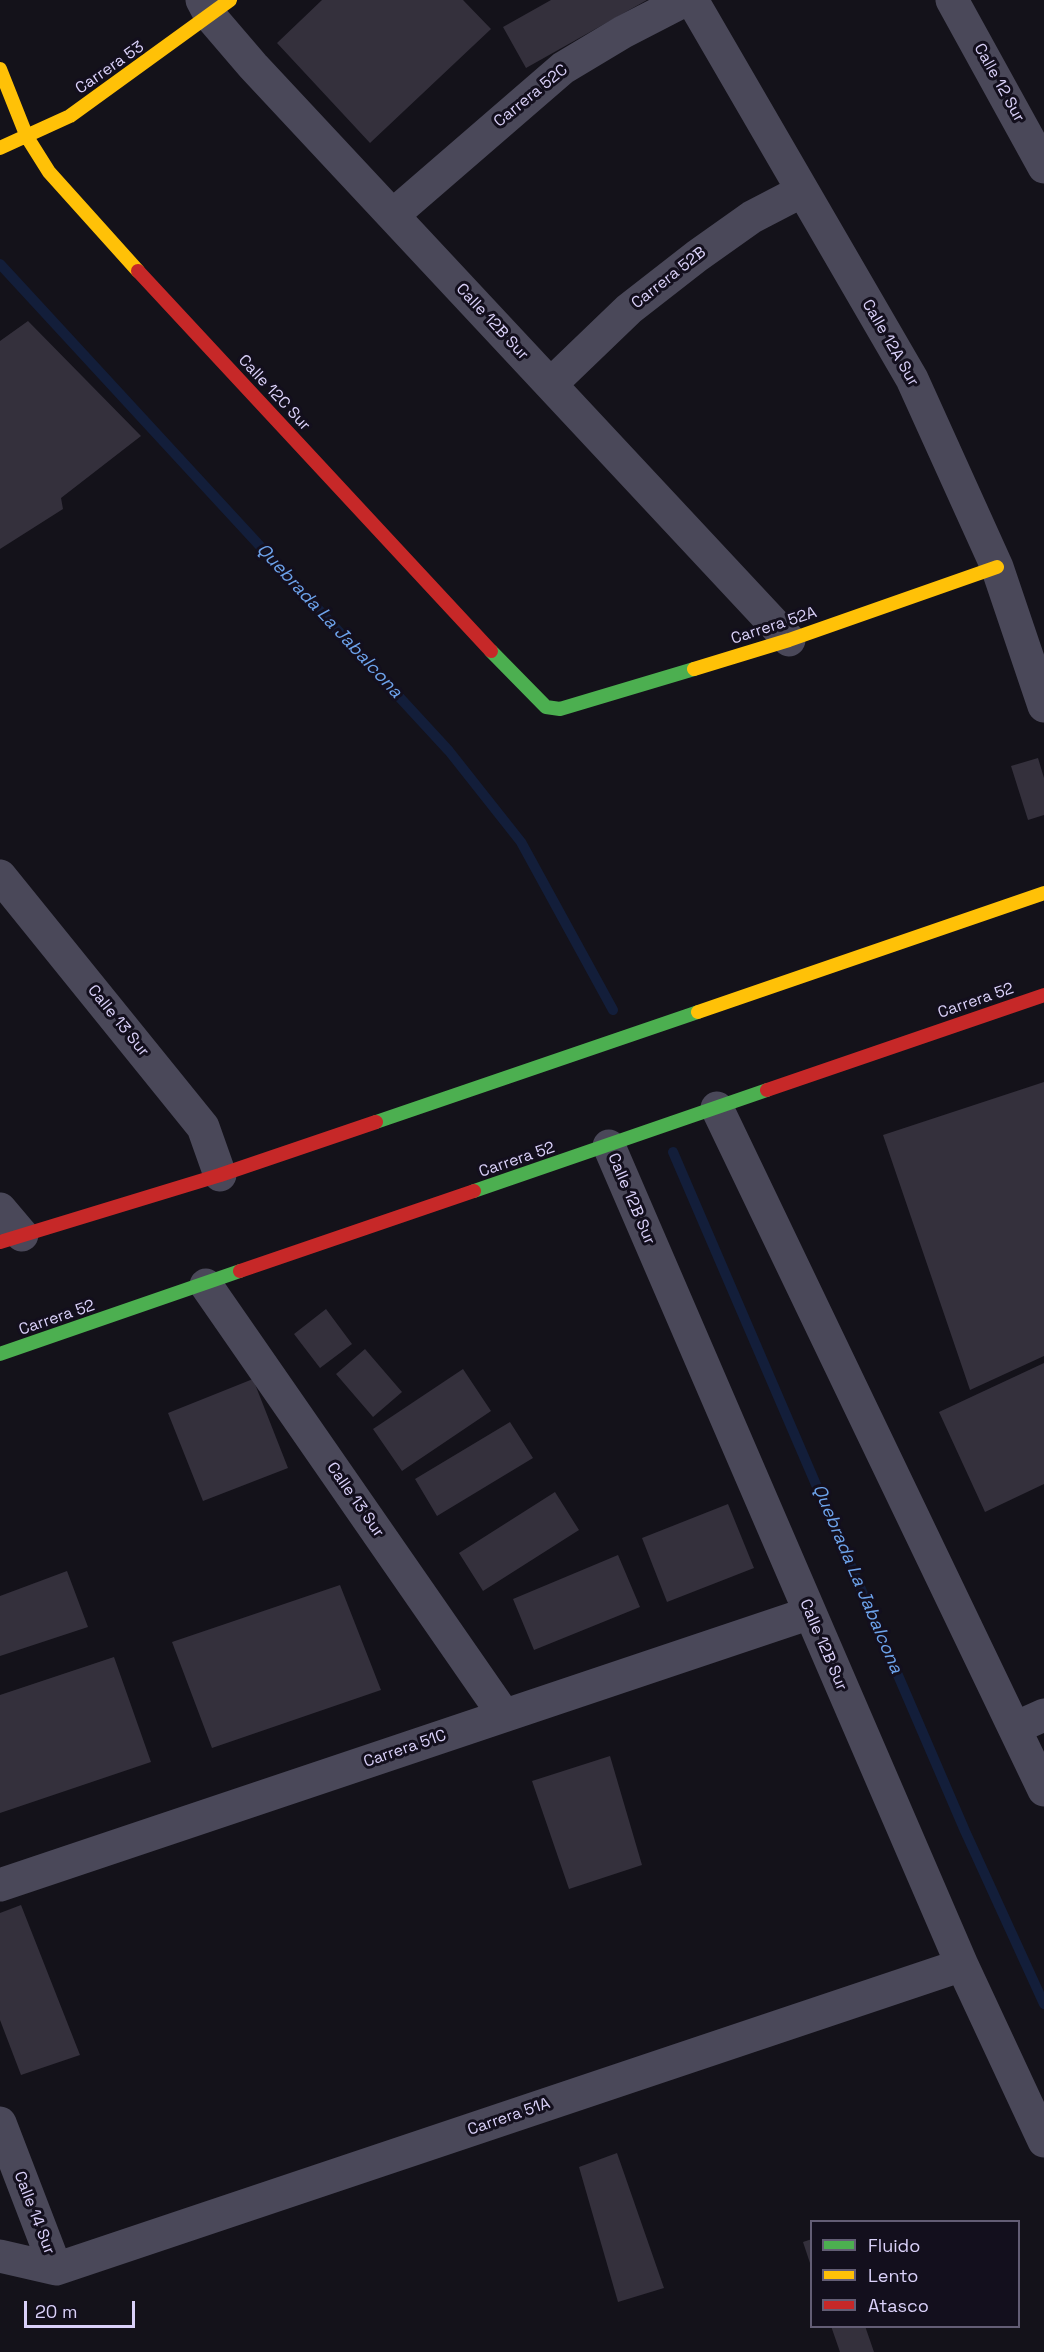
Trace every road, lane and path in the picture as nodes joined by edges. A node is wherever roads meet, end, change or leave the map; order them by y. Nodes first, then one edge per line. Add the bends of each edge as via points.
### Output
1 (685, 0) edge
2 (692, 0) edge
3 (952, 0) edge
4 (214, 6) edge
5 (0, 69) edge
6 (1033, 118) edge
7 (27, 137) junction
8 (0, 148) edge
9 (1044, 167) edge
10 (802, 191) junction
11 (393, 215) junction
12 (551, 384) junction
13 (997, 567) junction
14 (789, 640) junction
15 (1044, 706) edge
16 (560, 709) joint
17 (0, 876) edge
18 (1044, 893) edge
19 (1044, 995) edge
20 (717, 1108) junction
21 (609, 1146) junction
22 (220, 1175) junction
23 (0, 1209) edge
24 (11, 1238) edge
25 (206, 1285) junction
26 (0, 1354) edge
27 (810, 1613) junction
28 (504, 1715) junction
29 (1044, 1715) edge
30 (1015, 1728) junction
31 (1044, 1790) edge
32 (0, 1885) edge
33 (962, 1965) junction
34 (0, 2123) edge
35 (1044, 2141) edge
36 (0, 2256) edge
37 (56, 2269) junction

1 - 11 street, Carrera 52C via 563,68
2 - 10 street, Calle 12A Sur
3 - 6 street, Calle 12 Sur
4 - 7 main road, Carrera 53 via 70,116
4 - 11 street, Calle 12B Sur
5 - 7 main road, Calle 12C Sur
6 - 9 street, Calle 12 Sur
7 - 8 main road, Carrera 53
7 - 16 main road, Calle 12C Sur via 78,207 528,691 546,707
10 - 12 street, Carrera 52B via 752,217 697,256 629,309
10 - 13 street, Calle 12A Sur via 912,379
11 - 12 street, Calle 12B Sur
12 - 14 street, Calle 12B Sur
13 - 14 main road, Carrera 52A
13 - 15 street, Calle 12A Sur
14 - 16 main road, Carrera 52A
17 - 22 street, Calle 13 Sur via 203,1127
18 - 22 main road
19 - 20 main road, Carrera 52
20 - 21 main road, Carrera 52
20 - 30 street
21 - 25 main road, Carrera 52
21 - 27 street, Calle 12B Sur
22 - 24 main road
23 - 24 street
25 - 26 main road, Carrera 52
25 - 28 street, Calle 13 Sur
27 - 28 street, Carrera 51C
27 - 33 street, Calle 12B Sur
28 - 32 street, Carrera 51C
29 - 30 street
30 - 31 street
33 - 35 street, Calle 12B Sur
33 - 37 street, Carrera 51A
34 - 37 street, Calle 14 Sur
36 - 37 street

